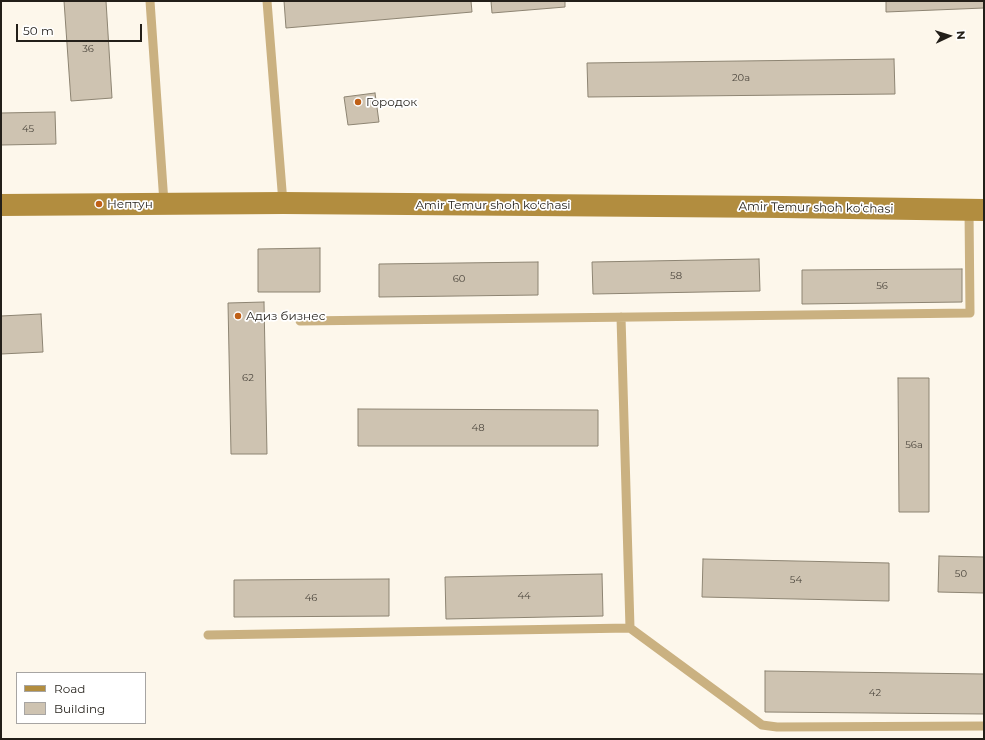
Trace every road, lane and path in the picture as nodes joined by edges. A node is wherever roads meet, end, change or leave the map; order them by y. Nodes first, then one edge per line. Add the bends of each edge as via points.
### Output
1 (150, 1) edge
2 (267, 1) edge
3 (164, 203) junction
4 (283, 203) junction
5 (1, 204) edge
6 (977, 210) edge
7 (621, 317) junction
8 (300, 321) dead end
9 (630, 628) junction
10 (208, 635) dead end
11 (984, 726) edge

1 - 3 lane
2 - 4 lane
3 - 4 main road, Amir Temur shoh ko‘chasi
3 - 5 main road, Amir Temur shoh ko‘chasi
4 - 6 main road, Amir Temur shoh ko‘chasi
6 - 7 lane via 970,314
7 - 8 lane
7 - 9 lane
9 - 10 lane
9 - 11 lane via 762,725

